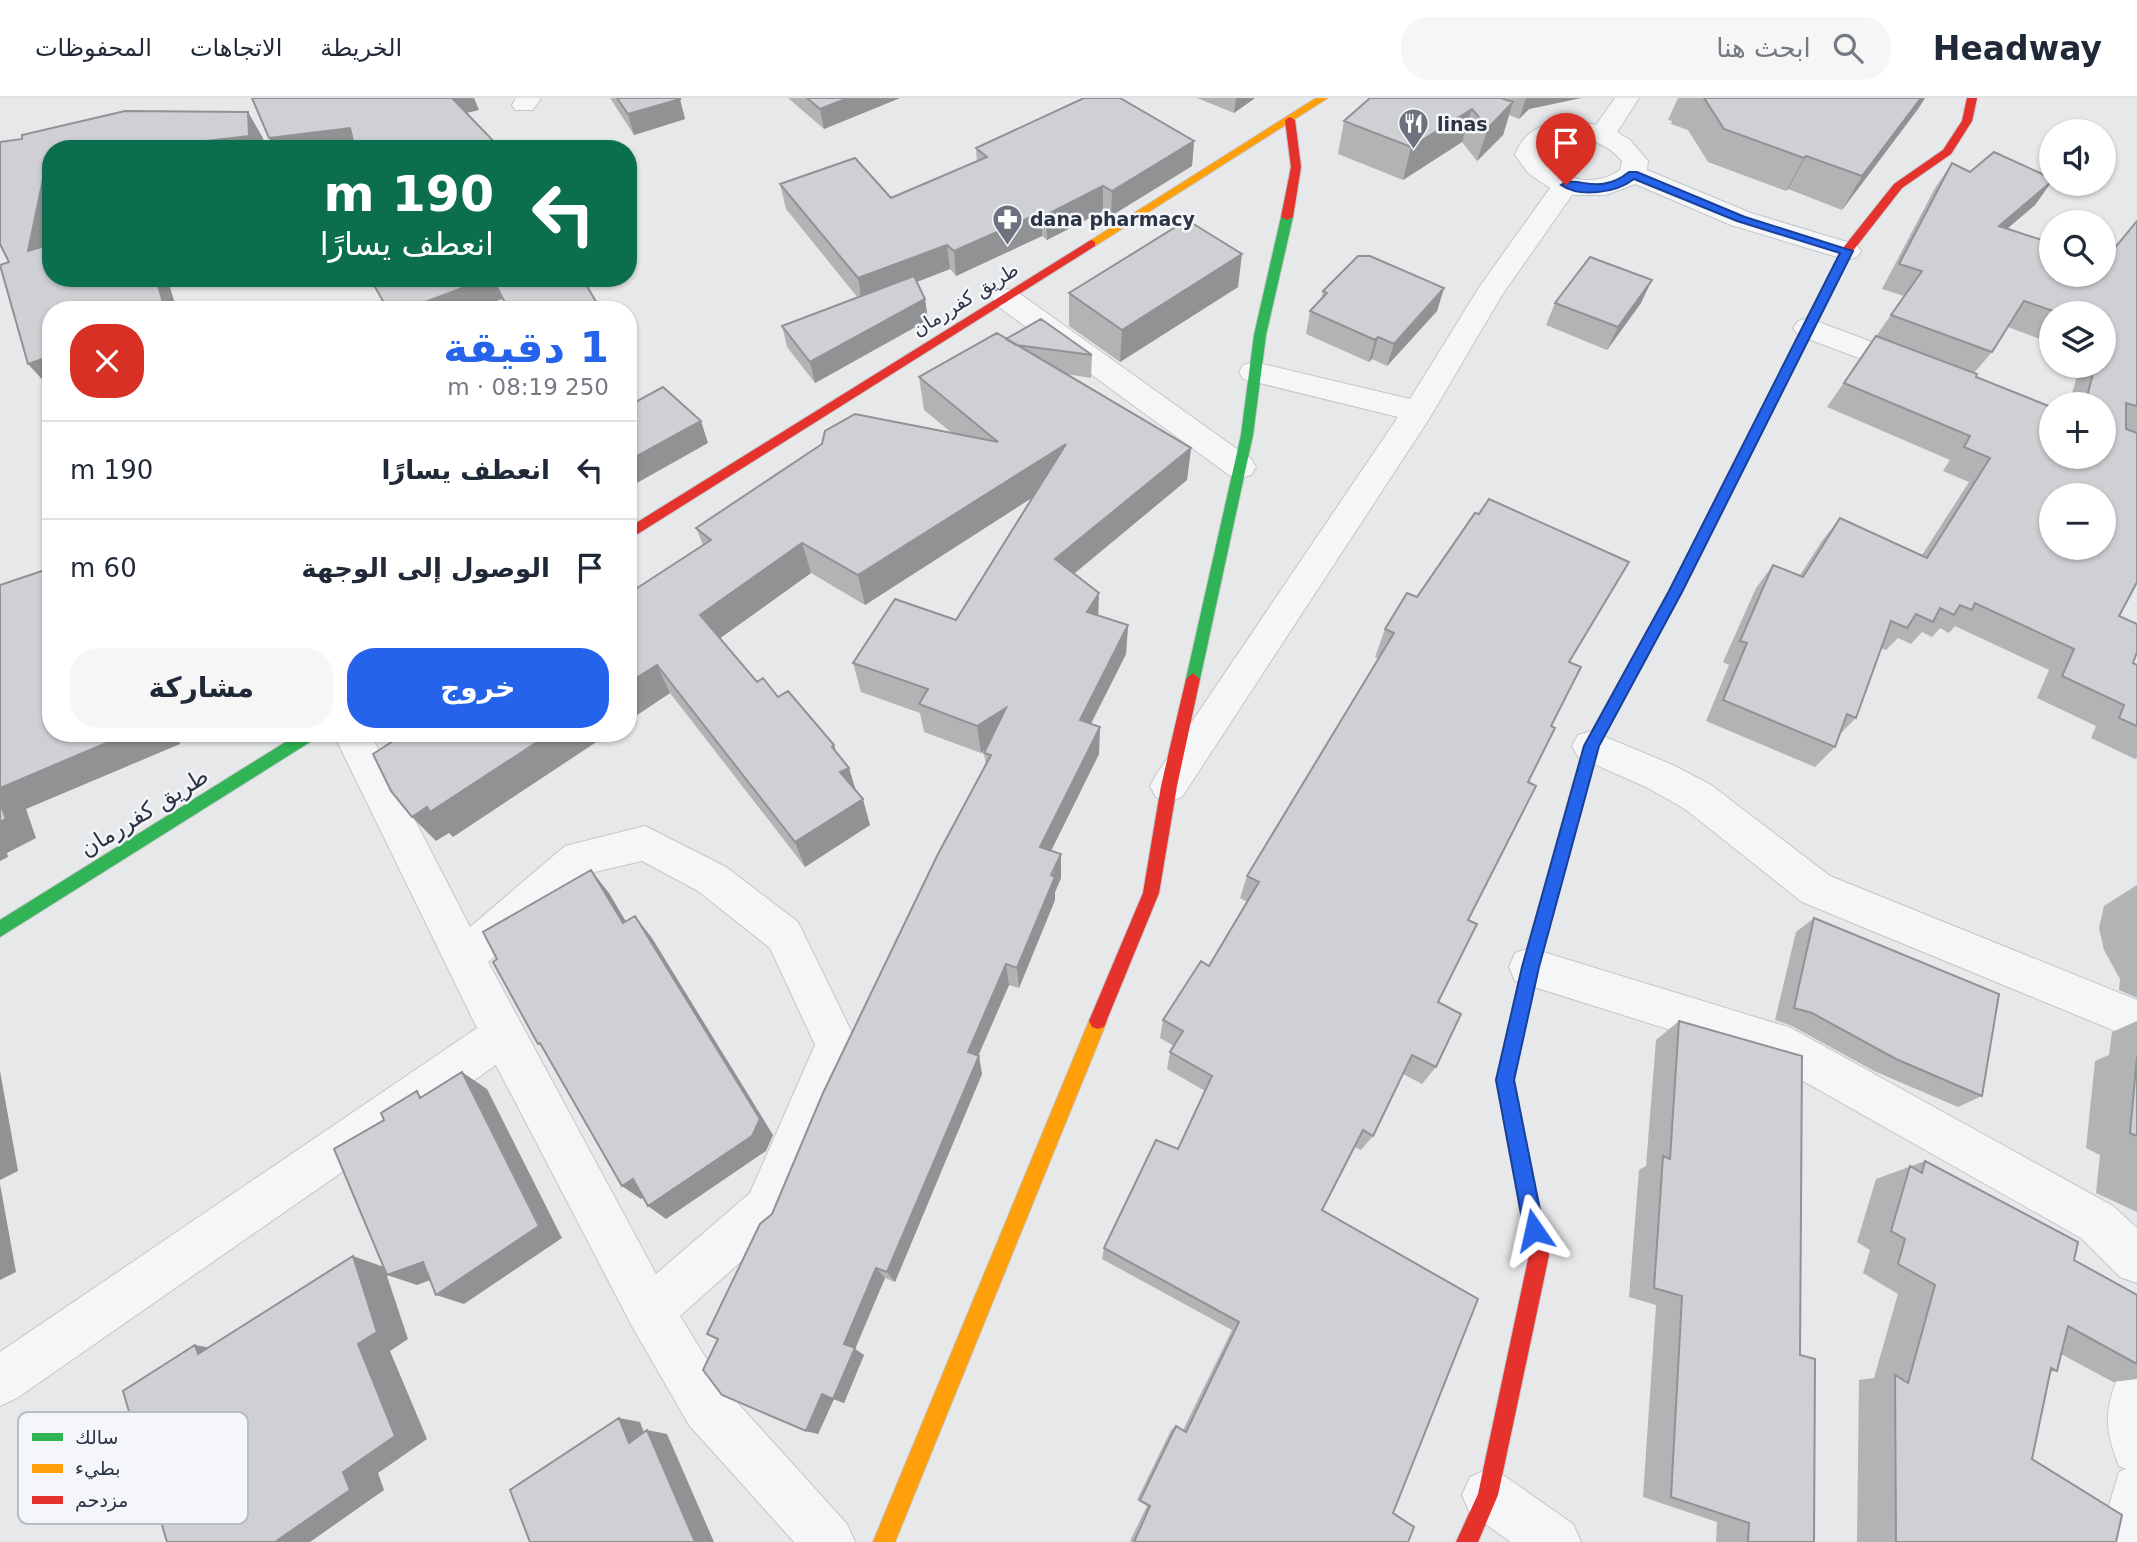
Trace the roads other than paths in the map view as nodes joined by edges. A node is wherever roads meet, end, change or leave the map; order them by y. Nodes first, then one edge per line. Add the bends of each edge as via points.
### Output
1 (1323, 98) edge
2 (1627, 98) edge
3 (1972, 98) edge
4 (1290, 120) junction
5 (1602, 135) junction
6 (1633, 174) junction
7 (1566, 185) junction
8 (1847, 251) junction
9 (1006, 298) junction
10 (1808, 328) junction
11 (1254, 372) junction
12 (1935, 377) edge
13 (1418, 411) junction
14 (1240, 467) junction
15 (637, 529) edge
16 (299, 742) edge
17 (356, 742) edge
18 (1591, 746) junction
19 (1169, 786) junction
20 (0, 929) edge
21 (465, 956) junction
22 (1530, 967) junction
23 (2137, 1020) edge
24 (503, 1035) junction
25 (2137, 1261) edge
26 (650, 1311) junction
27 (0, 1381) edge
28 (2137, 1389) edge
29 (2137, 1448) edge
30 (2137, 1490) edge
31 (1488, 1495) junction
32 (829, 1542) edge
33 (884, 1542) edge
34 (1467, 1542) edge
35 (1555, 1542) edge
36 (2124, 1542) edge

1 - 4 street, طريق كفررمان
2 - 5 street
3 - 8 street via 1966,121 1947,152 1898,186
4 - 9 street, طريق كفررمان
4 - 11 street via 1296,167
5 - 6 street via 1626,148 1635,161
5 - 7 street via 1564,128 1526,133 1532,162 1552,181
6 - 7 street via 1620,184 1600,189
6 - 8 street via 1741,219
7 - 13 street via 1490,292
8 - 10 street
9 - 14 street
9 - 15 street, طريق كفررمان
10 - 12 street
10 - 18 street via 1675,592
11 - 13 street
11 - 14 street
13 - 19 street
14 - 19 street
16 - 20 street, طريق كفررمان
17 - 21 street
18 - 22 street
18 - 23 street via 1694,795 1816,889
19 - 33 street via 1152,892
21 - 24 street
21 - 26 street via 579,858 645,843 712,879 784,935 837,1045 766,1209
22 - 25 street via 1776,1043 2097,1222
22 - 31 street via 1505,1080 1539,1255
24 - 26 street
24 - 27 street
26 - 32 street via 707,1407
28 - 29 street via 2130,1425
30 - 36 street
31 - 34 street
31 - 35 street

